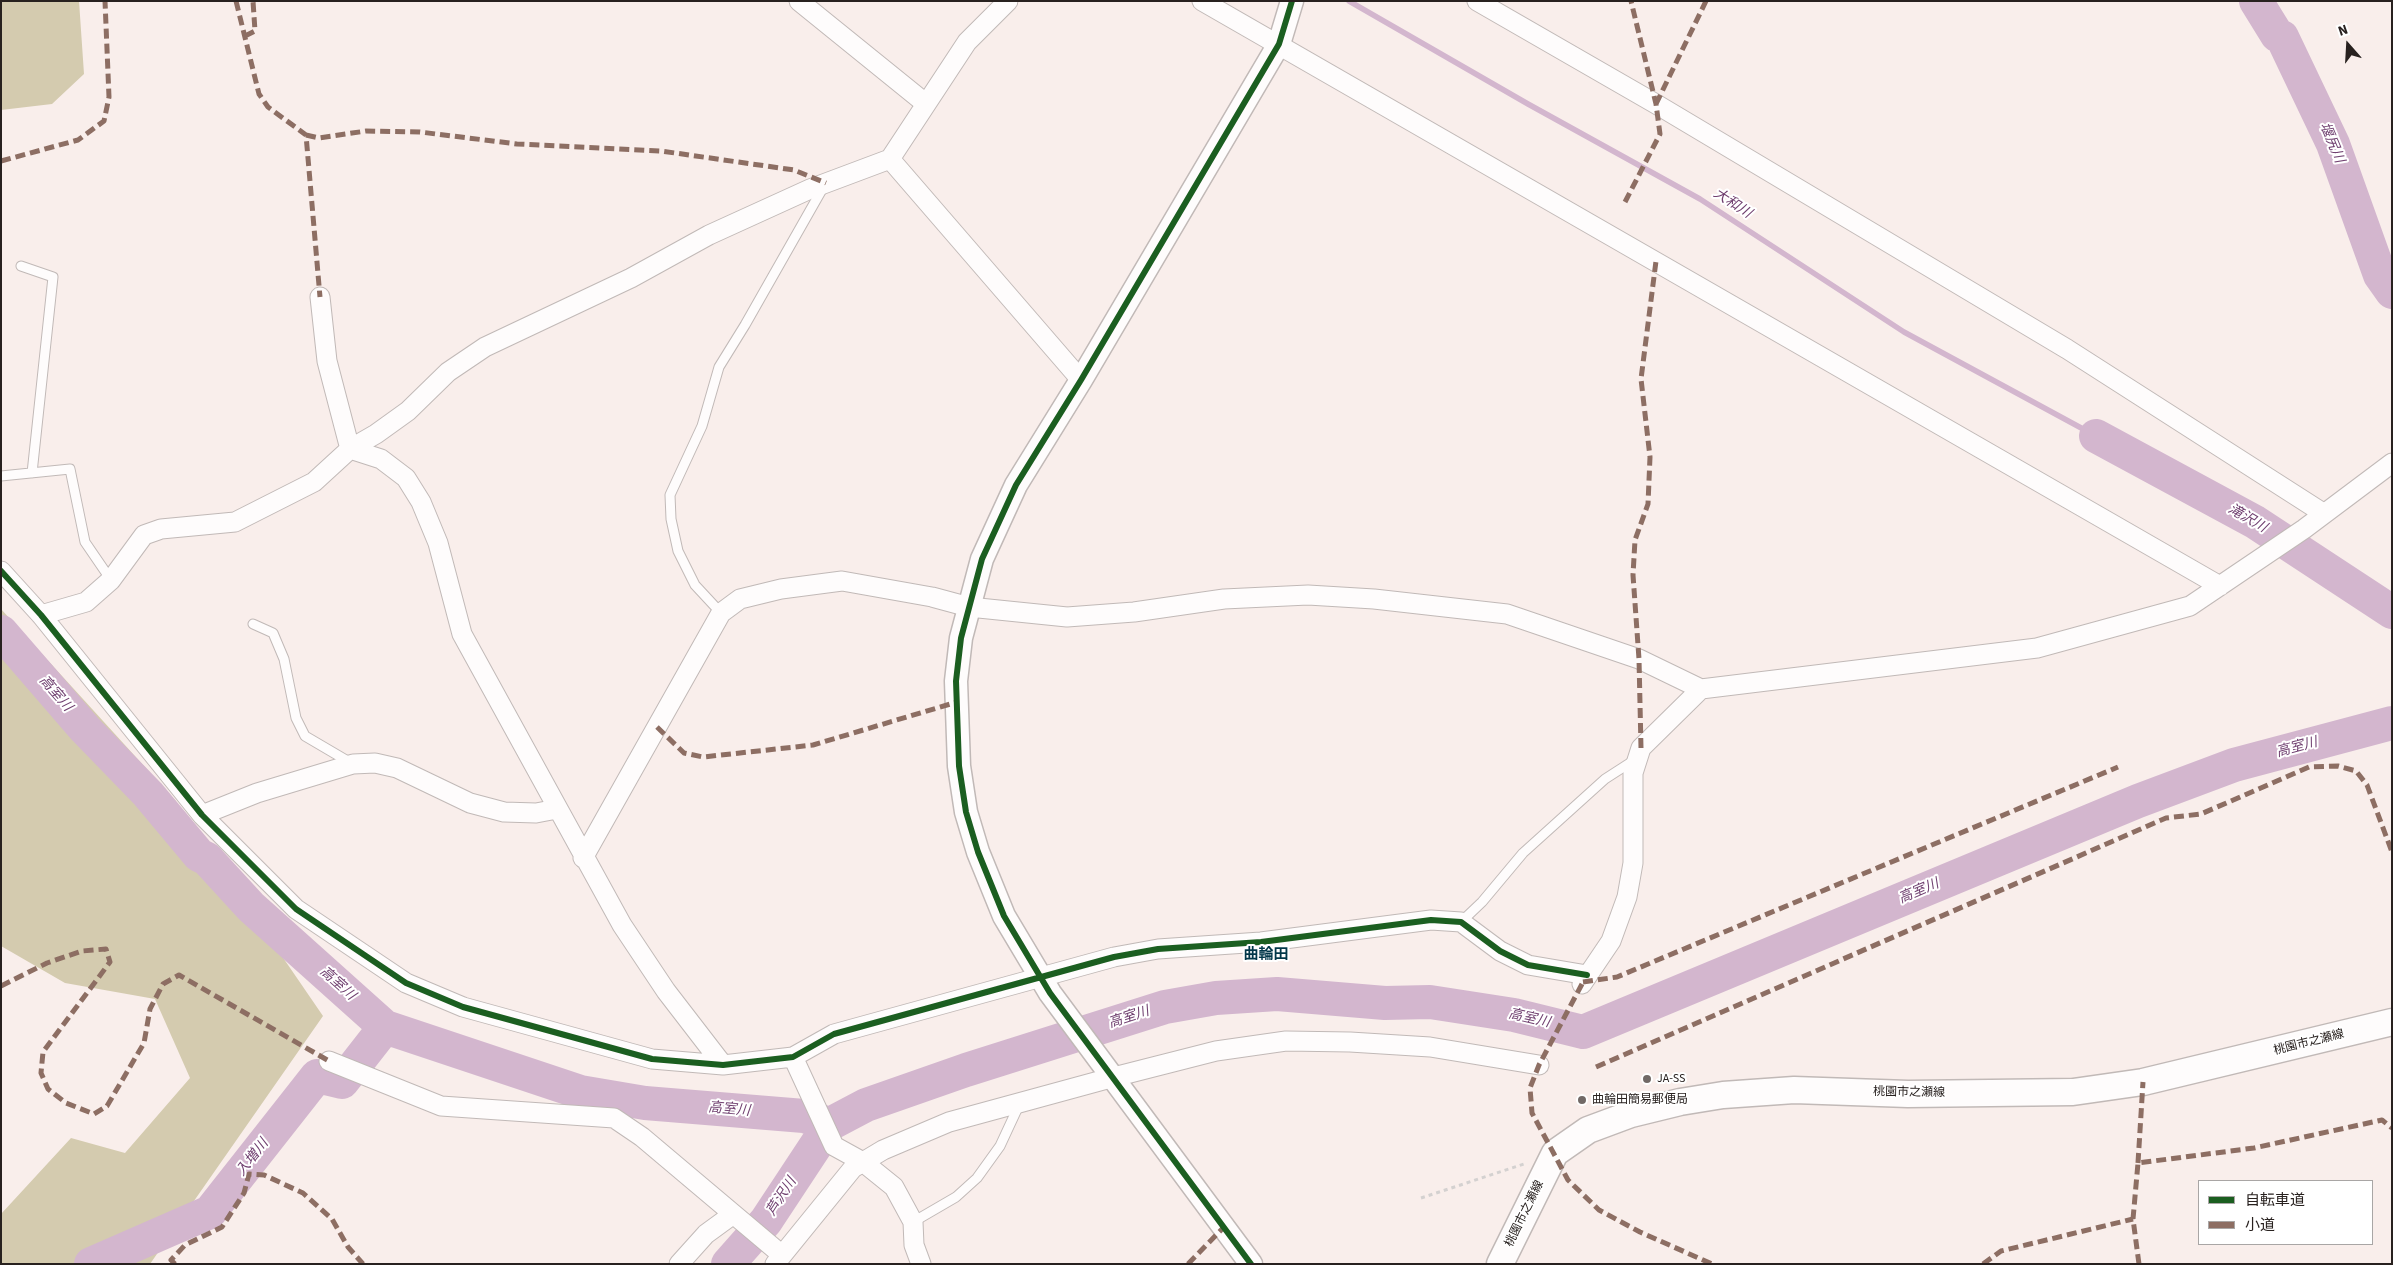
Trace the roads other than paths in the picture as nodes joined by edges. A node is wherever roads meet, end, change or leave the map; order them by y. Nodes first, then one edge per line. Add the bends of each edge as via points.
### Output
1 (799, 1) edge
2 (1008, 1) edge
3 (1202, 1) edge
4 (1292, 1) edge
5 (1477, 1) edge
6 (1281, 36) junction
7 (926, 103) junction
8 (890, 160) junction
9 (826, 183) junction
10 (21, 266) dead end
11 (320, 297) dead end
12 (1081, 380) junction
13 (350, 449) junction
14 (2392, 463) edge
15 (32, 473) junction
16 (1, 476) edge
17 (2323, 513) junction
18 (1, 571) edge
19 (111, 580) junction
20 (2224, 584) junction
21 (969, 607) junction
22 (722, 613) junction
23 (42, 615) junction
24 (253, 624) dead end
25 (1701, 689) junction
26 (1638, 758) junction
27 (353, 764) junction
28 (557, 809) junction
29 (202, 814) junction
30 (583, 858) junction
31 (1461, 922) junction
32 (1046, 986) junction
33 (2392, 1022) edge
34 (793, 1057) junction
35 (329, 1061) dead end
36 (723, 1065) junction
37 (1539, 1065) dead end
38 (1111, 1074) junction
39 (1021, 1102) junction
40 (863, 1162) junction
41 (736, 1218) junction
42 (913, 1222) junction
43 (777, 1256) edge
44 (679, 1264) edge
45 (921, 1264) edge
46 (1251, 1264) edge
47 (1500, 1264) edge

1 - 7 street
2 - 7 street via 967,42
3 - 6 street
4 - 6 street
5 - 17 street via 2067,349
6 - 12 street
6 - 20 street
7 - 8 street
8 - 9 street
8 - 12 street
9 - 13 street via 709,236 631,278 485,347 448,372 408,411
9 - 22 lane via 719,367 702,426 670,495 678,551 695,585
10 - 15 lane via 53,277
11 - 13 street via 327,361
12 - 21 street via 1016,485 982,559
13 - 19 street via 314,482 235,522 161,529 144,535
13 - 28 street via 382,459 406,478 421,502 438,543 462,634
14 - 17 street
15 - 16 lane
15 - 19 lane via 70,469 84,542
17 - 20 street
18 - 23 street
19 - 23 street via 86,602
20 - 25 street via 2190,606 2038,648
21 - 22 street via 842,581 781,589 740,600
21 - 25 street via 1067,617 1134,612 1224,599 1308,595 1374,598 1507,614 1638,659
21 - 32 street via 961,638 956,681 959,766 966,812 1004,916
22 - 30 street
23 - 29 street
24 - 27 lane via 273,633 284,659 296,718 305,736
25 - 26 street via 1641,748
26 - 31 lane via 1605,779 1523,853
26 - 31 street via 1633,773 1633,863 1627,897 1611,940 1585,979 1528,965 1500,951
27 - 28 street via 375,763 397,768 470,803 504,812 536,813
27 - 29 street via 257,793
28 - 30 street
29 - 36 street via 296,909 406,983 463,1007 652,1059
30 - 36 street via 660,982
31 - 32 street via 1431,920 1261,942 1158,950 1114,957
32 - 34 street via 834,1034
32 - 38 street
33 - 47 main road, 桃園市之瀬線 via 2143,1082 2073,1092 1917,1094 1794,1090 1714,1096 1632,1114 1588,1130 1555,1153
34 - 36 street
34 - 40 street via 834,1146
35 - 41 street via 441,1106 614,1118
37 - 38 street via 1430,1047 1286,1041 1216,1051
38 - 39 street
38 - 46 street
39 - 40 street via 949,1122
39 - 42 lane via 1000,1146 977,1178 956,1197
40 - 42 street via 894,1187
40 - 43 street via 853,1168
41 - 43 street
41 - 44 street via 706,1234
42 - 45 street via 914,1245

